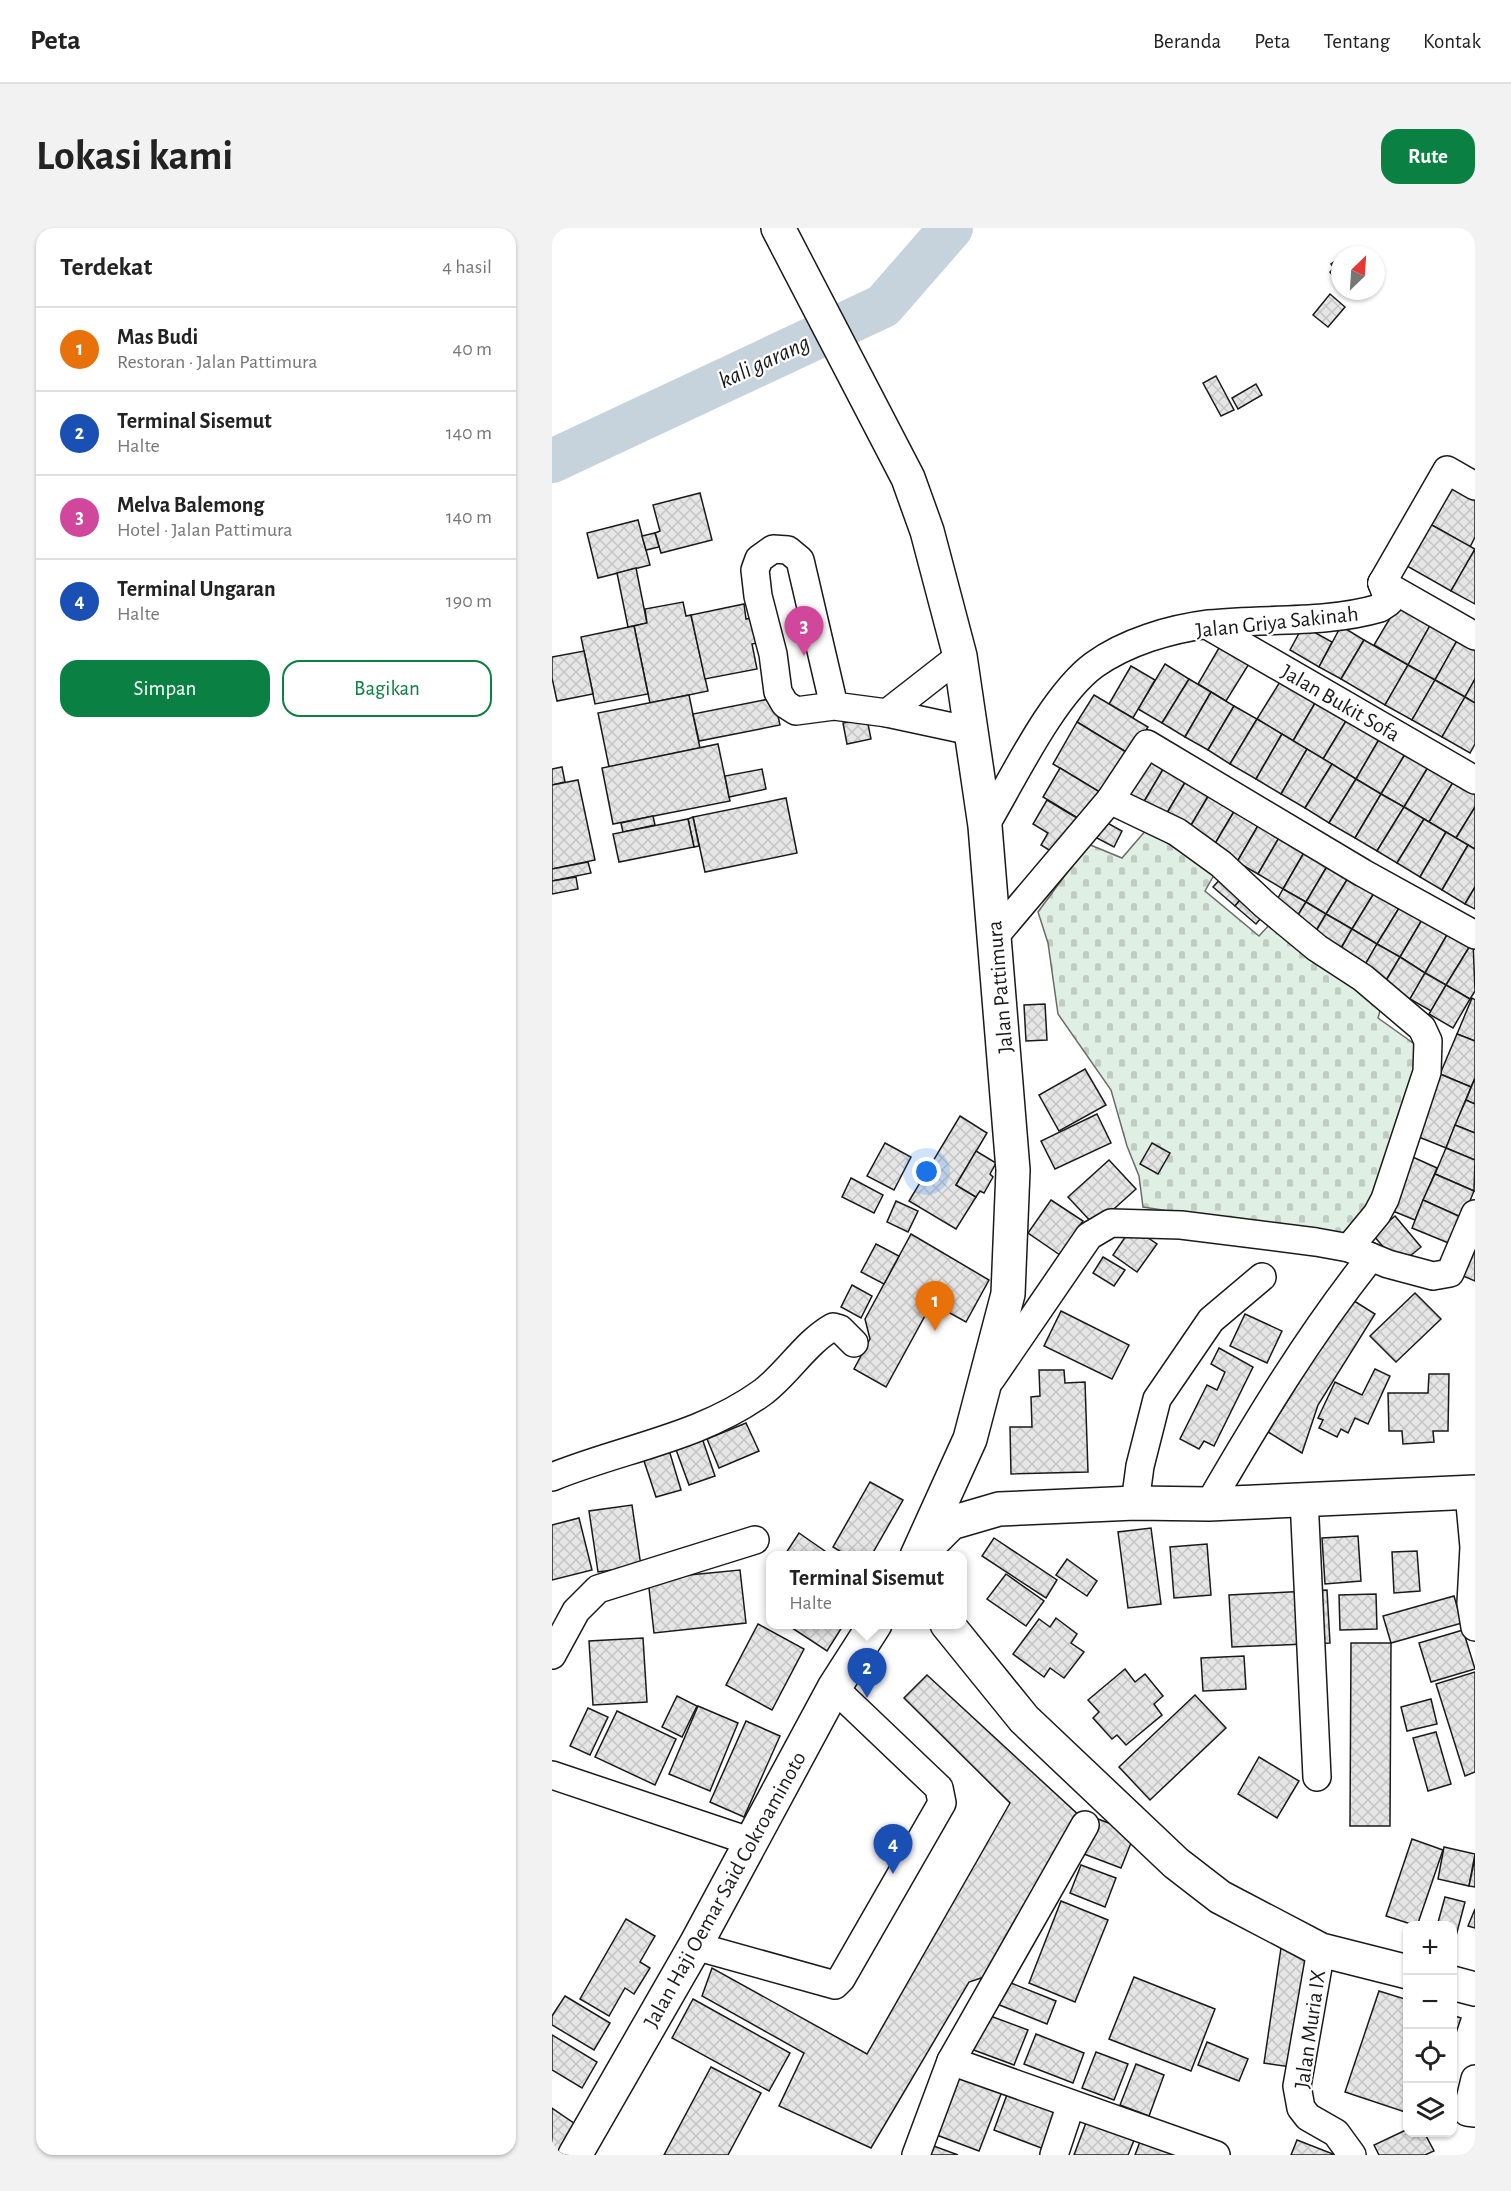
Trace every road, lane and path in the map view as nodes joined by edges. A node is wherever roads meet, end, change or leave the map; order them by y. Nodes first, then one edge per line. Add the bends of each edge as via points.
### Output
1 (778, 228) edge
2 (1475, 486) edge
3 (1382, 583) junction
4 (1207, 624) junction
5 (1475, 636) edge
6 (960, 656) junction
7 (834, 706) junction
8 (887, 713) junction
9 (971, 731) junction
10 (1475, 780) edge
11 (1110, 800) junction
12 (985, 826) junction
13 (1475, 935) edge
14 (995, 936) junction
15 (1475, 1214) edge
16 (1360, 1253) junction
17 (1262, 1277) dead end
18 (854, 1343) dead end
19 (983, 1393) junction
20 (970, 1439) junction
21 (552, 1477) edge
22 (1472, 1493) edge
23 (1304, 1498) junction
24 (1135, 1503) junction
25 (1209, 1504) junction
26 (999, 1509) junction
27 (755, 1540) dead end
28 (1475, 1547) edge
29 (920, 1551) edge
30 (923, 1551) edge
31 (1475, 1627) edge
32 (872, 1629) edge
33 (951, 1629) edge
34 (552, 1655) edge
35 (834, 1688) junction
36 (552, 1775) edge
37 (1317, 1777) dead end
38 (1084, 1825) dead end
39 (752, 1842) junction
40 (695, 1946) junction
41 (1321, 1950) junction
42 (1403, 1971) edge
43 (1457, 1984) edge
44 (1475, 1989) edge
45 (951, 2061) junction
46 (1475, 2079) edge
47 (1071, 2104) junction
48 (1475, 2114) edge
49 (1205, 2153) edge
50 (575, 2155) edge
51 (916, 2155) edge
52 (1054, 2155) edge
53 (1352, 2155) edge

1 - 6 main road, Jalan Pattimura via 908,478 924,521
2 - 3 street via 1447,470
3 - 4 street, Jalan Griya Sakinah via 1389,602 1369,611 1311,619
3 - 5 street
4 - 10 street, Jalan Bukit Sofa
4 - 12 street, Jalan Griya Sakinah via 1134,642 1094,666 1061,698
6 - 8 street
6 - 9 main road, Jalan Pattimura
7 - 7 street via 796,711 785,705 778,692 756,570 759,559 773,549 788,550 800,560
7 - 8 street
8 - 9 street
9 - 12 main road, Jalan Pattimura
11 - 13 street via 1147,744
11 - 14 street
11 - 16 street via 1177,832 1221,864 1317,948 1363,978 1422,1028 1428,1041 1427,1072 1384,1199
12 - 14 main road, Jalan Pattimura
14 - 19 main road, Jalan Pattimura via 1014,1170 1013,1217 1008,1294
15 - 16 street via 1450,1273 1433,1276
16 - 19 street via 1181,1225 1112,1223 1089,1236
16 - 25 street via 1334,1304 1273,1395
17 - 24 street via 1211,1320 1158,1399 1140,1466
18 - 21 street via 833,1327 763,1392 698,1428
19 - 20 main road, Jalan Pattimura
20 - 26 main road via 972,1479 982,1498
20 - 29 main road, Jalan Pattimura
22 - 23 main road
22 - 28 street
23 - 25 main road
23 - 37 street
24 - 25 main road
24 - 26 main road
26 - 30 main road via 951,1523
27 - 34 street via 598,1589 576,1611
28 - 31 street via 1471,1603
32 - 35 main road, Jalan Haji Oemar Said Cokroaminoto
33 - 41 main road via 1024,1719 1176,1863 1220,1897
35 - 39 main road, Jalan Haji Oemar Said Cokroaminoto
35 - 40 street via 939,1788 942,1803 835,1985
36 - 39 street
38 - 45 street
39 - 40 main road, Jalan Haji Oemar Said Cokroaminoto
40 - 50 main road, Jalan Haji Oemar Said Cokroaminoto
41 - 42 main road
41 - 53 street, Jalan Muria IX via 1297,2086 1301,2108 1308,2117 1336,2133
43 - 44 main road
45 - 47 street
45 - 51 street
46 - 48 street via 1467,2112
47 - 49 street
47 - 52 street

